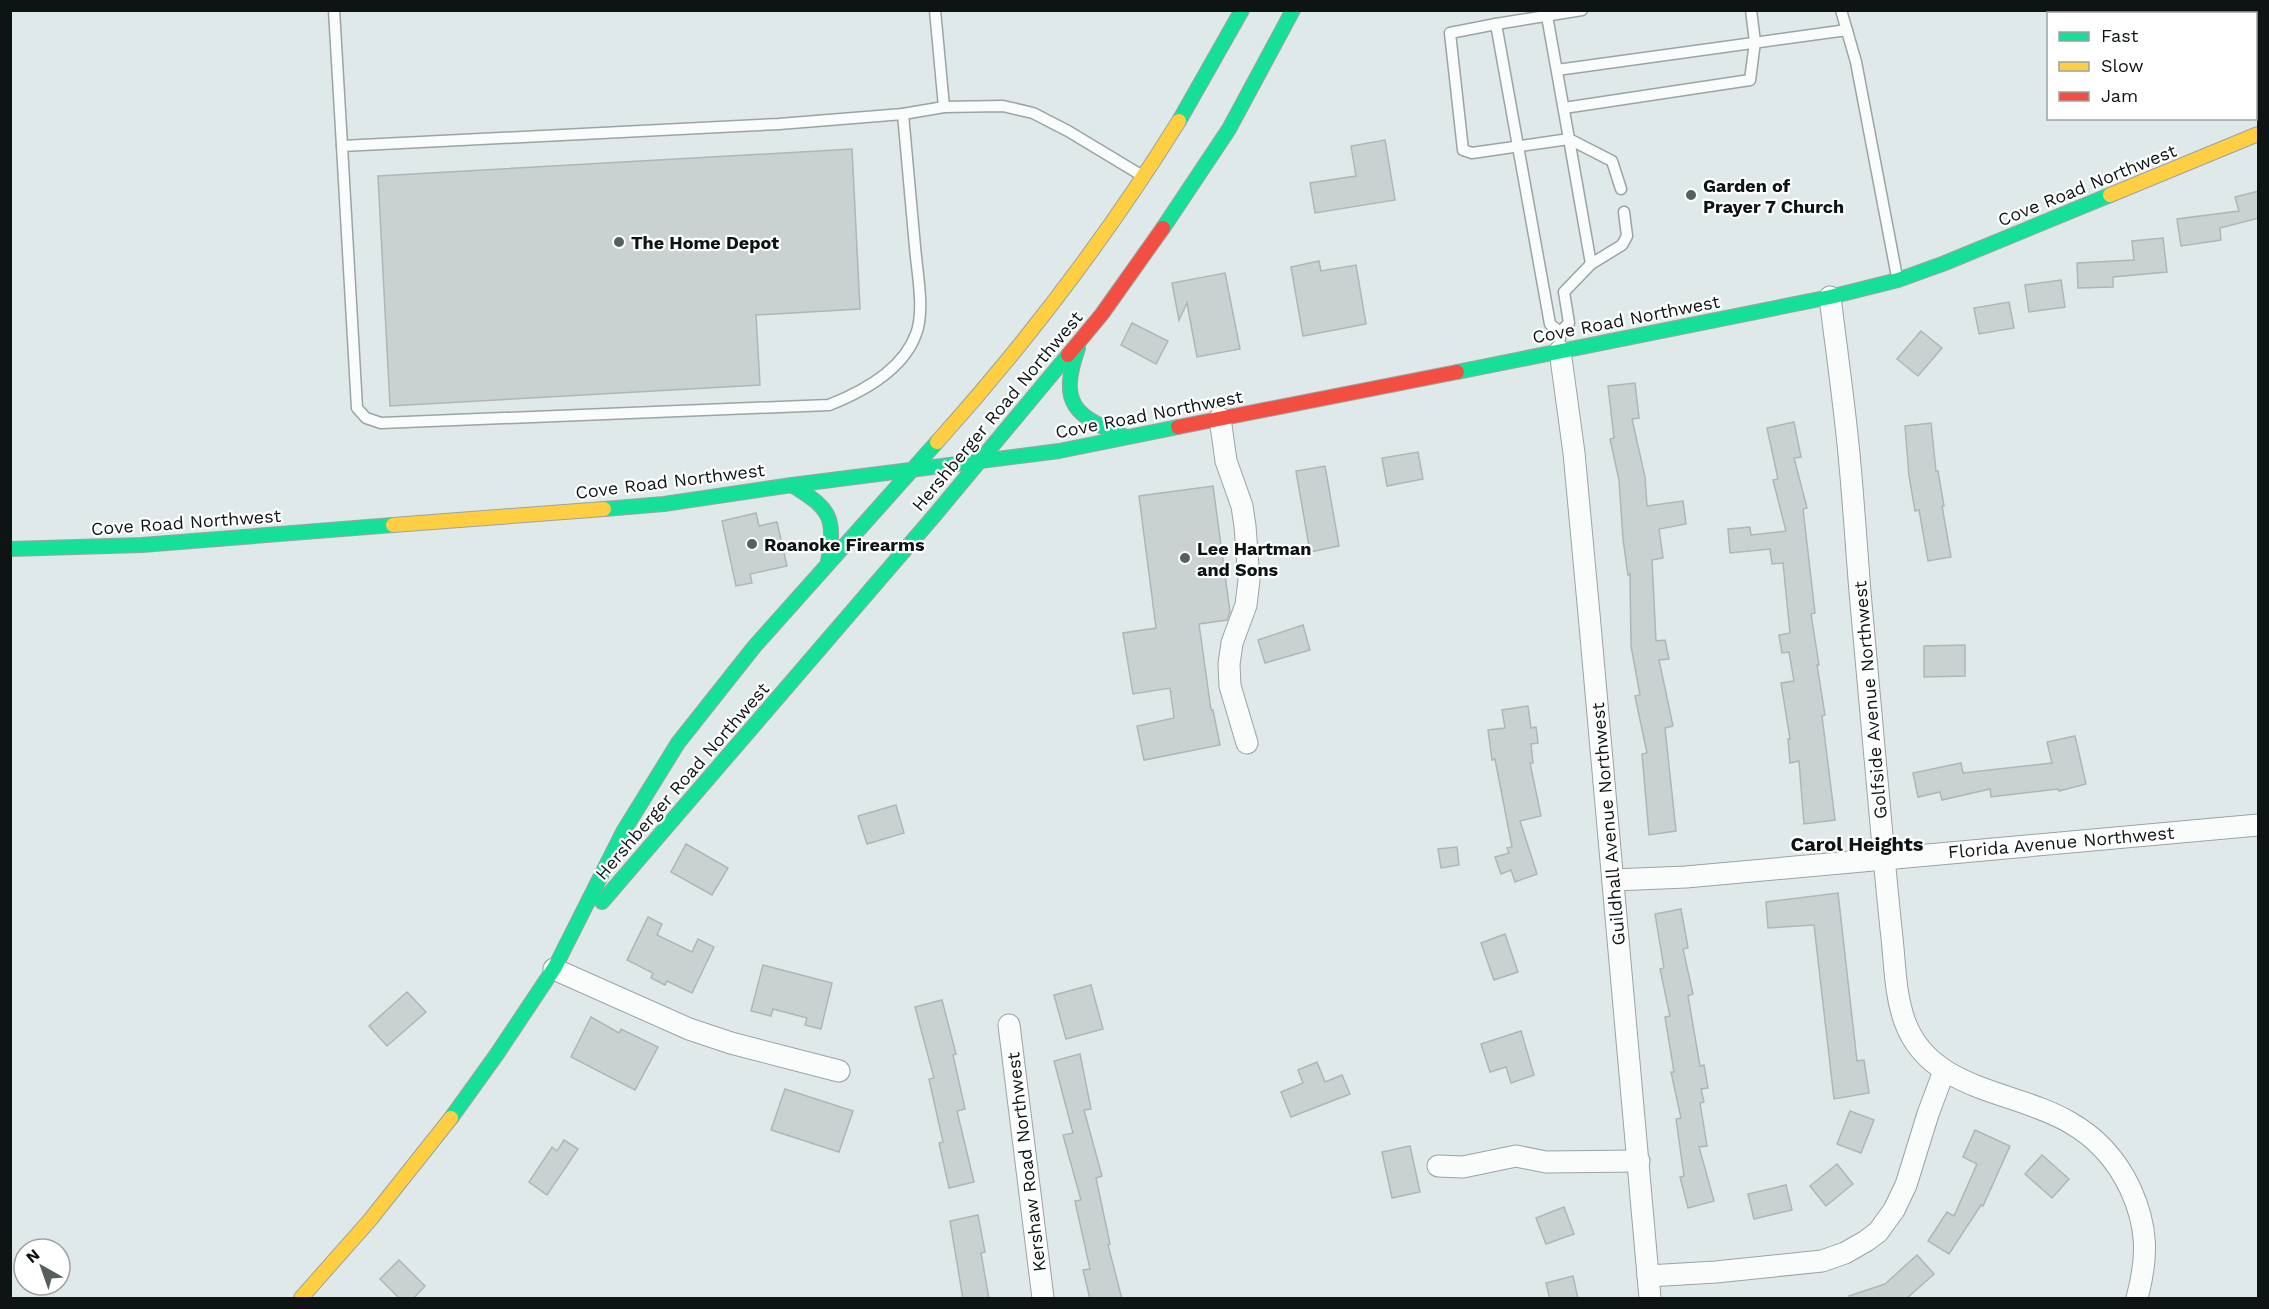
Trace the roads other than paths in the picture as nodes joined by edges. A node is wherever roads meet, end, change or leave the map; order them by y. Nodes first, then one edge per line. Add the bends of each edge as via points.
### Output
1 (334, 10) edge
2 (935, 10) edge
3 (1242, 10) edge
4 (1293, 10) edge
5 (1582, 10) edge
6 (1751, 10) edge
7 (1841, 10) edge
8 (1547, 16) junction
9 (1496, 24) junction
10 (1847, 30) junction
11 (1755, 42) junction
12 (1557, 69) junction
13 (944, 107) junction
14 (1564, 108) junction
15 (903, 114) junction
16 (2259, 134) edge
17 (1569, 139) junction
18 (342, 146) junction
19 (1517, 147) junction
20 (1144, 177) junction
21 (1621, 189) dead end
22 (1624, 212) dead end
23 (1591, 264) junction
24 (1898, 280) junction
25 (1830, 297) junction
26 (1083, 337) junction
27 (1560, 341) junction
28 (1220, 418) junction
29 (1126, 437) junction
30 (980, 461) junction
31 (911, 470) junction
32 (792, 485) junction
33 (10, 549) edge
34 (828, 562) junction
35 (1247, 743) dead end
36 (2259, 825) edge
37 (1884, 859) junction
38 (1613, 880) junction
39 (570, 941) junction
40 (554, 969) junction
41 (1010, 1026) dead end
42 (840, 1071) dead end
43 (1944, 1071) junction
44 (1639, 1161) junction
45 (1438, 1166) dead end
46 (1648, 1276) junction
47 (301, 1299) edge
48 (1043, 1299) edge
49 (1650, 1299) edge
50 (2137, 1299) edge

1 - 18 lane
2 - 13 lane
3 - 20 main road, Hershberger Road Northwest
4 - 26 main road, Hershberger Road Northwest via 1229,129 1142,259
5 - 8 lane
6 - 11 lane
7 - 10 lane
8 - 9 lane
8 - 12 lane
9 - 19 lane
9 - 19 lane via 1450,33 1463,150 1472,153
10 - 11 lane
10 - 24 lane
11 - 12 lane
11 - 14 lane via 1750,80
12 - 14 lane
13 - 15 lane
13 - 20 lane via 1003,106 1033,113
14 - 17 lane
15 - 18 lane
15 - 18 lane via 920,299 917,333 906,354 880,377 829,405 381,423 366,418 357,408
16 - 24 main road, Cove Road Northwest
17 - 19 lane
17 - 21 lane via 1612,162
17 - 23 lane
19 - 27 lane via 1550,324
20 - 31 main road, Hershberger Road Northwest via 1018,346
22 - 23 lane via 1627,236 1622,244
23 - 27 lane via 1564,292 1569,323
24 - 25 main road, Cove Road Northwest
25 - 27 main road, Cove Road Northwest
25 - 37 street, Golfside Avenue Northwest via 1848,445
26 - 29 main road via 1070,367 1069,395 1082,415
26 - 30 main road, Hershberger Road Northwest
27 - 28 main road, Cove Road Northwest
27 - 38 street, Guildhall Avenue Northwest
28 - 29 main road, Cove Road Northwest
28 - 35 street via 1226,461 1242,506 1246,537 1249,580 1229,664 1230,686
29 - 30 main road, Cove Road Northwest
30 - 31 main road, Cove Road Northwest
30 - 39 main road, Hershberger Road Northwest
31 - 32 main road, Cove Road Northwest
31 - 34 main road, Hershberger Road Northwest
32 - 33 main road, Cove Road Northwest via 652,505 141,545
32 - 34 main road via 828,512 832,529
34 - 39 main road, Hershberger Road Northwest via 752,649 660,767
36 - 37 street, Florida Avenue Northwest
37 - 38 street, Florida Avenue Northwest
37 - 43 street, Golfside Avenue Northwest via 1898,998 1913,1040
38 - 44 street, Guildhall Avenue Northwest
39 - 40 main road, Hershberger Road Northwest
40 - 42 street via 690,1029
40 - 47 main road, Hershberger Road Northwest via 432,1144
41 - 48 street, Kershaw Road Northwest
43 - 46 street via 1906,1185 1894,1210 1866,1241 1822,1261
43 - 50 street, Golfside Avenue Northwest via 2069,1121 2109,1155 2138,1204 2144,1228 2146,1252
44 - 45 street via 1546,1162 1516,1156 1463,1167
44 - 46 street, Guildhall Avenue Northwest
46 - 49 street, Guildhall Avenue Northwest

